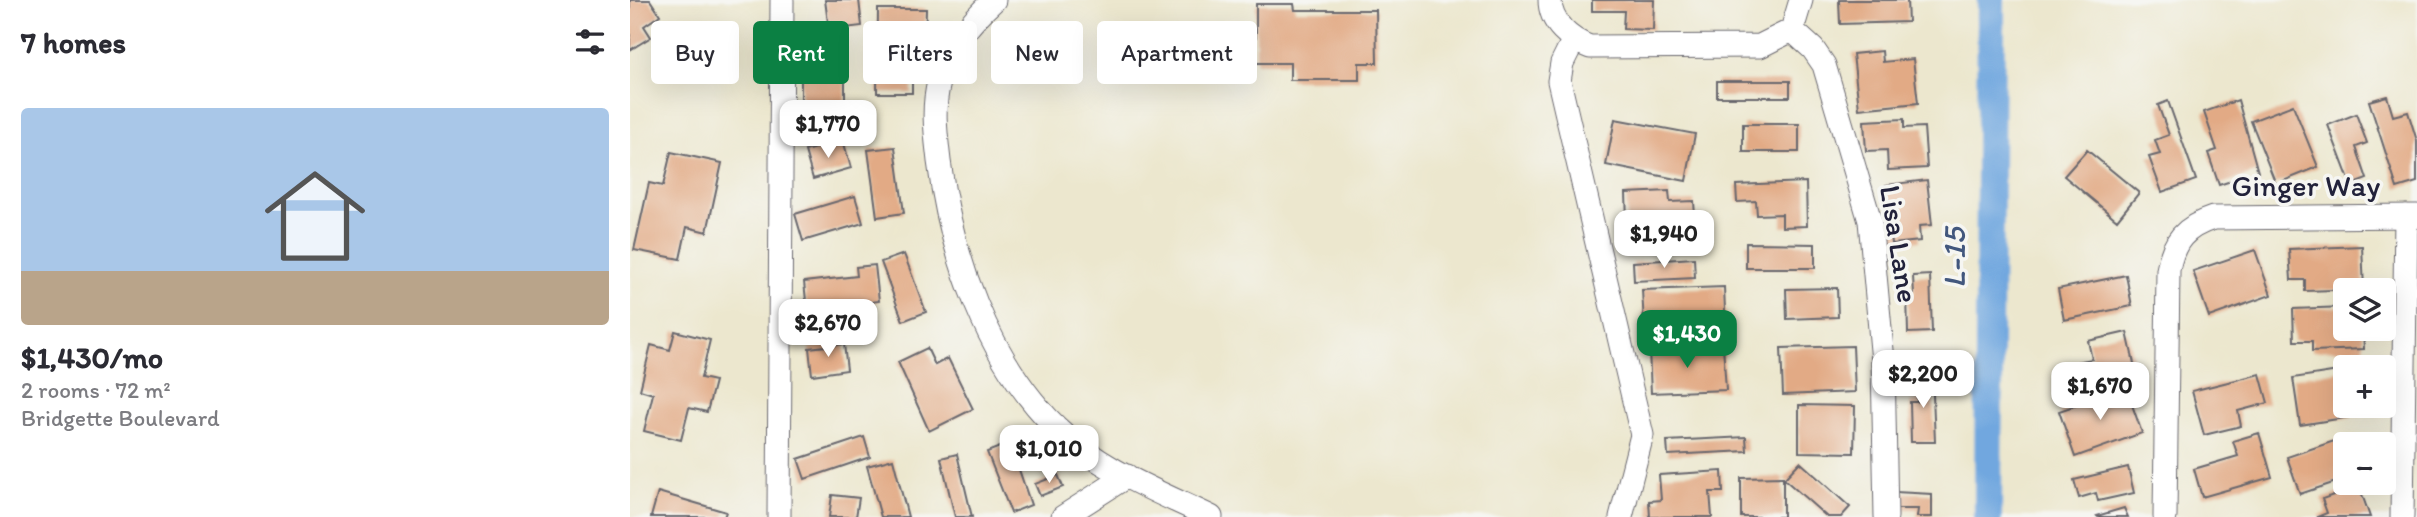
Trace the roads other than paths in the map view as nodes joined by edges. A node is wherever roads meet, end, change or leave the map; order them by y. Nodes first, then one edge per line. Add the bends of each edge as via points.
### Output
1 (782, 0) edge
2 (994, 0) edge
3 (1550, 0) edge
4 (1801, 0) edge
5 (1791, 30) junction
6 (1573, 41) junction
7 (2411, 216) edge
8 (1127, 476) junction
9 (779, 517) edge
10 (1063, 517) edge
11 (1211, 517) edge
12 (1621, 517) edge
13 (1886, 517) edge
14 (2165, 517) edge
15 (2402, 517) edge

1 - 9 street
2 - 8 street via 964,31 945,64 935,101 942,187 952,231 973,295 1012,373 1040,410 1090,458
3 - 6 street via 1558,24
4 - 5 street
5 - 6 street via 1760,46 1590,47
5 - 13 street, Lisa Lane via 1824,65 1870,221 1883,361
6 - 12 street via 1559,81 1642,435
7 - 14 street, Ginger Way via 2213,218 2181,235 2168,270
7 - 15 street
8 - 10 street
8 - 11 street

